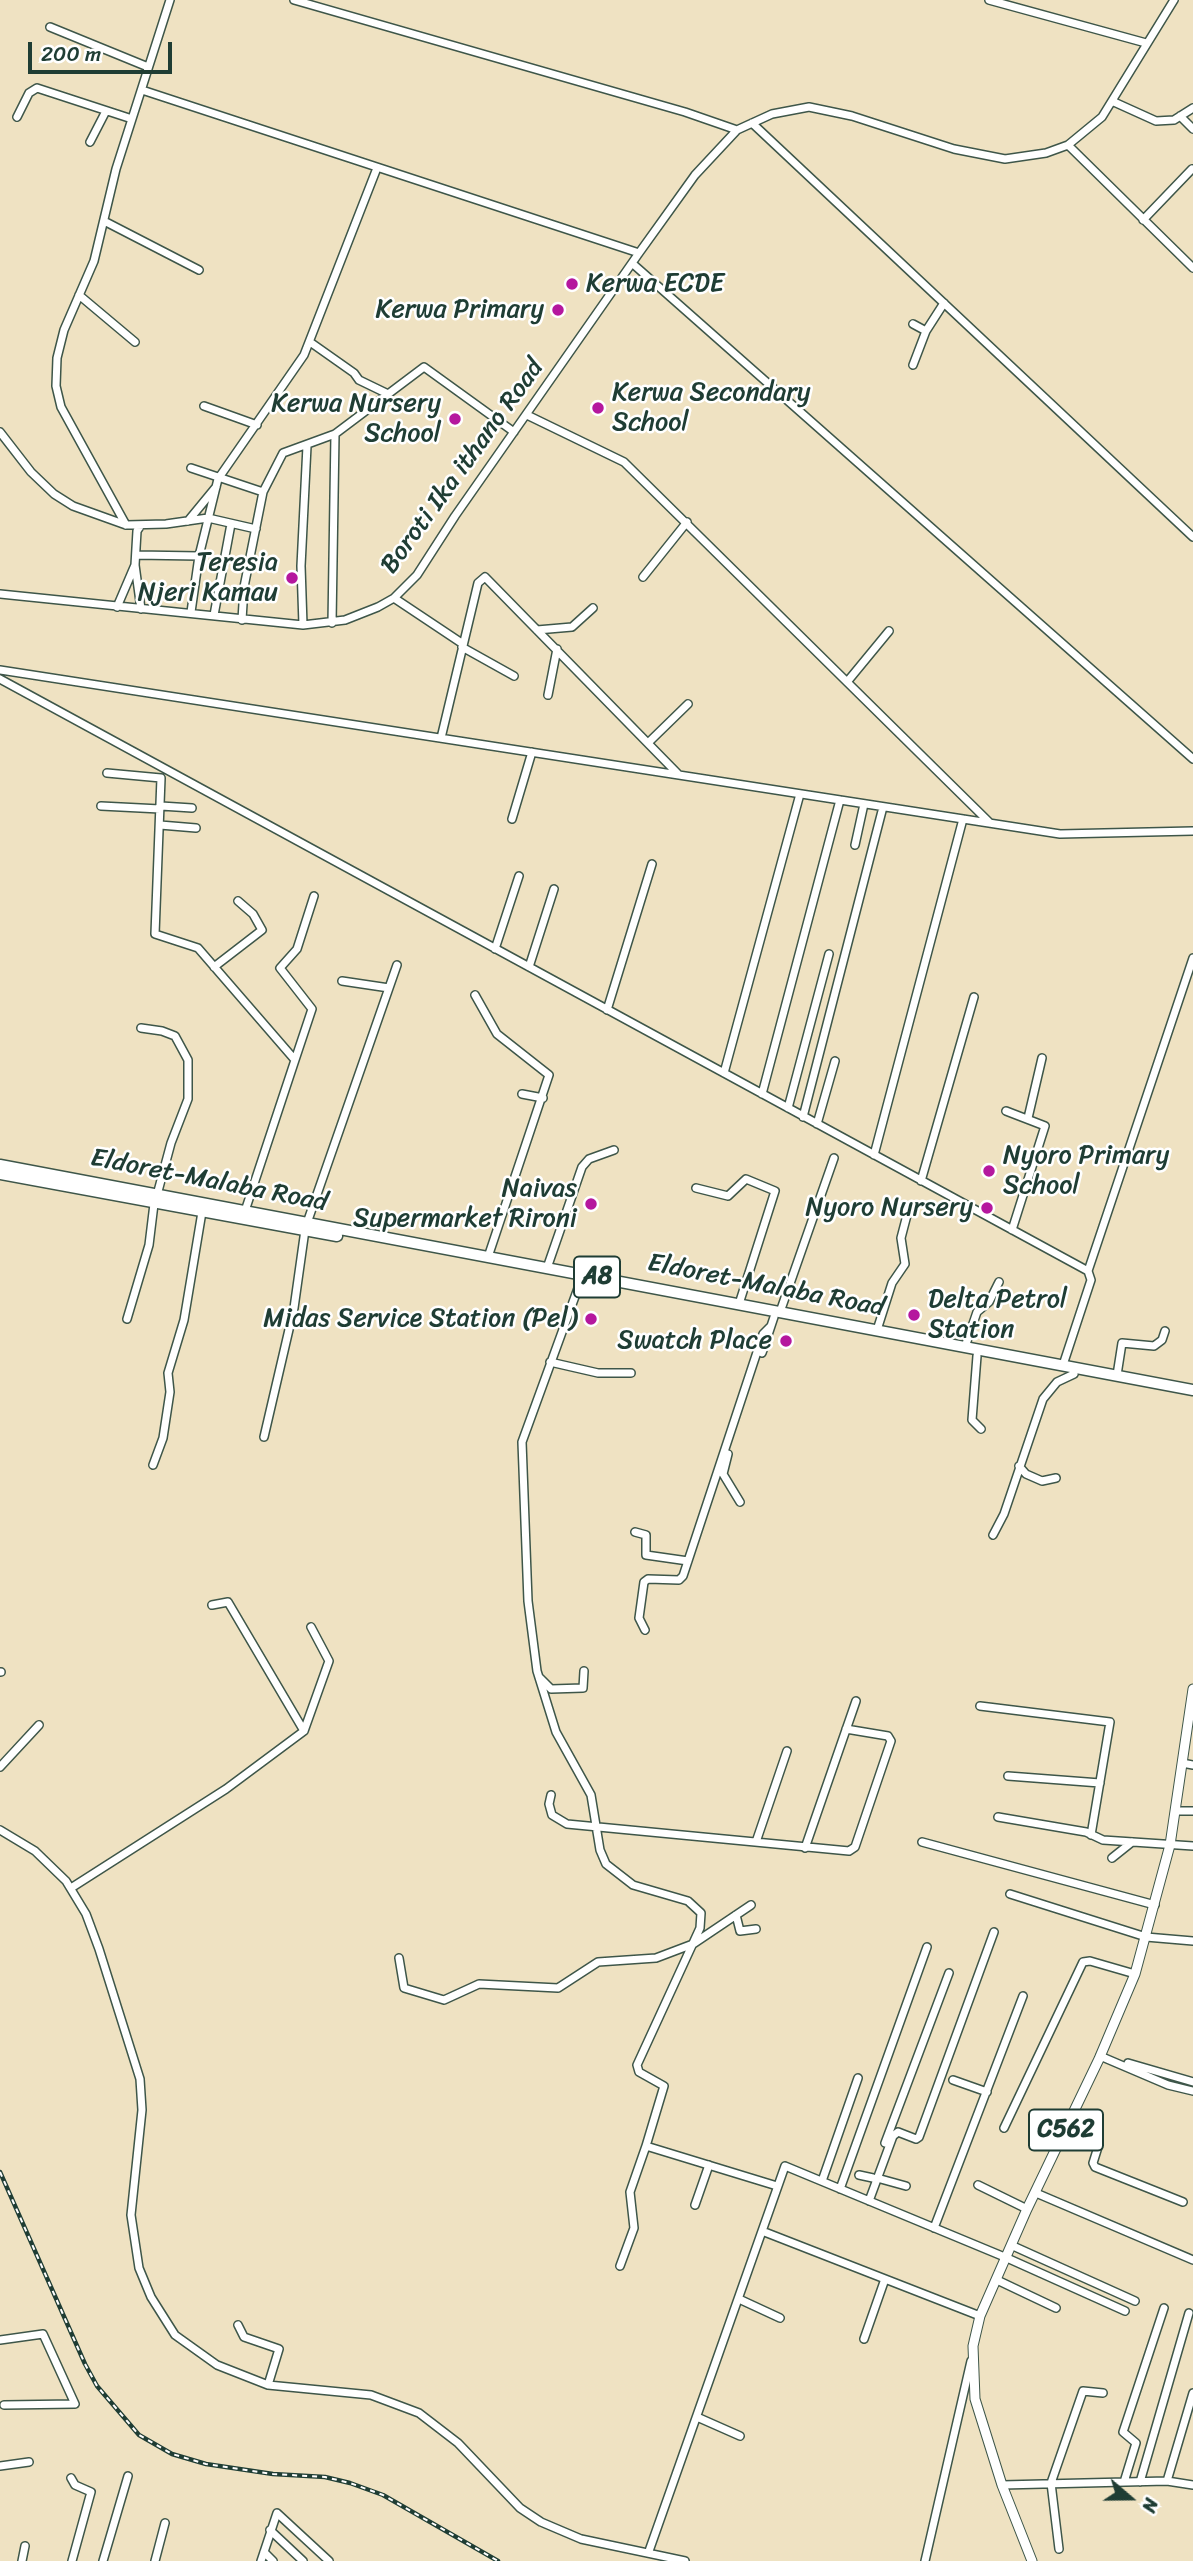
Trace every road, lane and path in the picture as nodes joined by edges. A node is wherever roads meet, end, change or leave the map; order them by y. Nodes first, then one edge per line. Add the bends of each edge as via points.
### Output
1 (170, 0) edge
2 (294, 0) edge
3 (989, 0) edge
4 (1174, 0) edge
5 (50, 27) dead end
6 (1146, 43) junction
7 (148, 67) junction
8 (142, 90) junction
9 (1114, 102) junction
10 (1193, 108) edge
11 (106, 111) junction
12 (1180, 116) junction
13 (17, 117) dead end
14 (132, 119) junction
15 (752, 123) junction
16 (1193, 129) edge
17 (737, 130) junction
18 (90, 142) dead end
19 (1068, 145) junction
20 (377, 168) junction
21 (1192, 169) edge
22 (1143, 220) junction
23 (104, 221) junction
24 (639, 253) junction
25 (633, 264) junction
26 (1193, 268) edge
27 (199, 270) dead end
28 (79, 295) junction
29 (944, 303) junction
30 (913, 324) dead end
31 (926, 331) junction
32 (135, 342) dead end
33 (310, 342) junction
34 (913, 365) dead end
35 (388, 394) junction
36 (204, 406) dead end
37 (527, 415) junction
38 (257, 425) junction
39 (0, 432) edge
40 (514, 432) junction
41 (335, 434) junction
42 (307, 446) junction
43 (191, 468) dead end
44 (217, 483) junction
45 (263, 492) junction
46 (208, 518) junction
47 (188, 521) junction
48 (687, 523) junction
49 (231, 524) junction
50 (126, 525) junction
51 (141, 525) junction
52 (256, 529) junction
53 (1193, 537) edge
54 (136, 555) junction
55 (199, 556) junction
56 (135, 565) junction
57 (643, 577) dead end
58 (0, 594) edge
59 (394, 598) junction
60 (117, 607) junction
61 (593, 608) dead end
62 (141, 609) junction
63 (191, 612) junction
64 (214, 615) junction
65 (242, 620) junction
66 (332, 623) junction
67 (303, 625) junction
68 (537, 629) junction
69 (889, 631) dead end
70 (463, 646) junction
71 (557, 649) junction
72 (0, 670) edge
73 (514, 676) dead end
74 (0, 679) edge
75 (846, 682) junction
76 (548, 695) dead end
77 (688, 704) dead end
78 (441, 738) junction
79 (649, 743) junction
80 (532, 752) junction
81 (1193, 759) edge
82 (107, 773) dead end
83 (678, 775) junction
84 (800, 794) junction
85 (840, 800) junction
86 (864, 804) junction
87 (101, 806) dead end
88 (883, 807) junction
89 (161, 808) junction
90 (192, 808) dead end
91 (512, 819) dead end
92 (963, 819) junction
93 (990, 823) junction
94 (159, 825) junction
95 (196, 828) dead end
96 (1193, 831) edge
97 (855, 845) dead end
98 (652, 864) dead end
99 (519, 876) dead end
100 (554, 888) dead end
101 (314, 896) dead end
102 (238, 901) dead end
103 (495, 949) junction
104 (829, 954) dead end
105 (1193, 958) edge
106 (397, 965) dead end
107 (214, 967) junction
108 (529, 967) junction
109 (342, 981) dead end
110 (389, 988) junction
111 (475, 995) dead end
112 (974, 997) dead end
113 (607, 1010) junction
114 (141, 1028) dead end
115 (1042, 1058) dead end
116 (295, 1060) junction
117 (835, 1061) dead end
118 (724, 1073) junction
119 (522, 1094) dead end
120 (762, 1094) junction
121 (543, 1098) junction
122 (788, 1108) junction
123 (1006, 1111) dead end
124 (803, 1116) junction
125 (1028, 1118) junction
126 (817, 1124) junction
127 (614, 1150) dead end
128 (874, 1155) junction
129 (834, 1158) dead end
130 (0, 1165) edge
131 (0, 1174) edge
132 (921, 1181) junction
133 (696, 1188) dead end
134 (156, 1199) junction
135 (245, 1211) junction
136 (202, 1212) junction
137 (907, 1214) dead end
138 (306, 1227) junction
139 (1012, 1230) junction
140 (488, 1257) junction
141 (547, 1268) junction
142 (1088, 1271) junction
143 (581, 1280) junction
144 (999, 1282) dead end
145 (739, 1304) junction
146 (775, 1319) junction
147 (127, 1320) dead end
148 (877, 1330) junction
149 (1165, 1331) dead end
150 (965, 1347) junction
151 (977, 1356) junction
152 (550, 1362) junction
153 (1063, 1365) junction
154 (631, 1373) dead end
155 (1074, 1374) junction
156 (1116, 1376) junction
157 (1193, 1390) edge
158 (1193, 1397) edge
159 (981, 1429) dead end
160 (264, 1437) dead end
161 (153, 1465) dead end
162 (1019, 1466) junction
163 (1056, 1478) dead end
164 (740, 1502) dead end
165 (635, 1532) dead end
166 (993, 1535) dead end
167 (688, 1561) junction
168 (212, 1605) dead end
169 (311, 1627) dead end
170 (645, 1630) dead end
171 (584, 1671) dead end
172 (538, 1676) junction
173 (1193, 1689) edge
174 (856, 1701) dead end
175 (981, 1706) dead end
176 (39, 1725) dead end
177 (846, 1729) junction
178 (304, 1731) junction
179 (787, 1751) dead end
180 (1182, 1763) junction
181 (1193, 1765) edge
182 (0, 1767) edge
183 (1008, 1776) dead end
184 (1100, 1783) junction
185 (551, 1794) dead end
186 (1175, 1811) junction
187 (1193, 1811) edge
188 (998, 1817) dead end
189 (596, 1825) junction
190 (0, 1830) edge
191 (1091, 1835) junction
192 (756, 1842) junction
193 (922, 1842) dead end
194 (1133, 1842) junction
195 (1170, 1845) junction
196 (1193, 1846) edge
197 (805, 1848) junction
198 (1112, 1858) dead end
199 (71, 1888) junction
200 (1010, 1895) dead end
201 (751, 1905) dead end
202 (1155, 1905) junction
203 (736, 1915) junction
204 (756, 1929) dead end
205 (994, 1932) dead end
206 (1146, 1937) junction
207 (1193, 1941) edge
208 (693, 1944) junction
209 (927, 1947) dead end
210 (399, 1958) dead end
211 (949, 1973) dead end
212 (1135, 1974) junction
213 (1023, 1996) dead end
214 (1101, 2054) junction
215 (858, 2078) dead end
216 (953, 2080) dead end
217 (1193, 2082) edge
218 (1193, 2091) edge
219 (987, 2092) junction
220 (1004, 2128) dead end
221 (1065, 2132) junction
222 (646, 2146) junction
223 (709, 2165) junction
224 (859, 2175) dead end
225 (875, 2178) junction
226 (822, 2181) junction
227 (978, 2185) dead end
228 (777, 2186) junction
229 (906, 2186) dead end
230 (840, 2189) junction
231 (1036, 2193) junction
232 (867, 2200) junction
233 (1182, 2202) dead end
234 (695, 2205) dead end
235 (1027, 2208) junction
236 (934, 2228) junction
237 (762, 2231) junction
238 (1013, 2246) junction
239 (1007, 2258) junction
240 (1193, 2260) edge
241 (620, 2266) dead end
242 (885, 2279) junction
243 (997, 2280) junction
244 (739, 2299) junction
245 (1135, 2301) dead end
246 (1056, 2308) dead end
247 (1164, 2308) dead end
248 (1125, 2311) dead end
249 (1189, 2313) dead end
250 (981, 2316) junction
251 (780, 2318) dead end
252 (237, 2325) dead end
253 (864, 2339) dead end
254 (0, 2340) edge
255 (971, 2360) junction
256 (268, 2385) junction
257 (1103, 2393) dead end
258 (1193, 2393) edge
259 (4, 2405) dead end
260 (697, 2417) junction
261 (740, 2436) dead end
262 (29, 2462) dead end
263 (0, 2466) edge
264 (128, 2476) dead end
265 (71, 2478) dead end
266 (1167, 2481) junction
267 (1124, 2482) junction
268 (1140, 2482) junction
269 (1051, 2483) junction
270 (1002, 2485) junction
271 (1193, 2485) edge
272 (165, 2523) dead end
273 (270, 2530) junction
274 (25, 2546) dead end
275 (1059, 2549) dead end
276 (264, 2552) junction
277 (649, 2552) junction
278 (22, 2561) edge
279 (72, 2561) edge
280 (103, 2561) edge
281 (155, 2561) edge
282 (261, 2561) edge
283 (273, 2561) edge
284 (303, 2561) edge
285 (328, 2561) edge
286 (685, 2561) edge
287 (925, 2561) edge
288 (1032, 2561) edge

1 - 7 street
2 - 17 street
3 - 6 street
4 - 6 street, Boroti Ika ithano Road
5 - 7 street
6 - 9 street, Boroti Ika ithano Road
7 - 8 street
8 - 14 street
8 - 20 street
9 - 12 street via 1156,121
9 - 19 street, Boroti Ika ithano Road
10 - 12 street
11 - 13 street via 37,88 29,93
11 - 14 street
11 - 18 street
12 - 16 street
14 - 23 street
15 - 17 street, Boroti Ika ithano Road
15 - 19 street, Boroti Ika ithano Road via 809,107 1005,159
15 - 29 street
17 - 24 street, Boroti Ika ithano Road via 695,175
19 - 22 street
20 - 24 street
20 - 33 street
21 - 22 street
22 - 26 street
23 - 27 street
23 - 28 street
24 - 25 street, Boroti Ika ithano Road
25 - 37 street, Boroti Ika ithano Road
25 - 81 street
28 - 32 street
28 - 50 street via 60,343 57,395
29 - 31 street
29 - 53 street
30 - 31 street
31 - 34 street
33 - 35 street via 359,380
33 - 38 street
35 - 40 street via 424,368
35 - 41 street
36 - 38 street
37 - 40 street, Boroti Ika ithano Road
37 - 48 street via 624,463
38 - 44 street
39 - 50 street via 22,462 60,499
40 - 59 street, Boroti Ika ithano Road via 422,568
41 - 42 street
41 - 66 street
42 - 45 street via 283,453
42 - 67 street
43 - 44 street
44 - 45 street
44 - 46 street
44 - 47 street
45 - 52 street
46 - 47 street
46 - 49 street
46 - 55 street
47 - 51 street
48 - 57 street
48 - 75 street
49 - 52 street
49 - 64 street
50 - 51 street
51 - 54 street
52 - 65 street
54 - 55 street
54 - 56 street
55 - 63 street
56 - 60 street
56 - 62 street
58 - 60 street, Boroti Ika ithano Road
59 - 66 street, Boroti Ika ithano Road via 360,616
59 - 70 street
60 - 62 street, Boroti Ika ithano Road
61 - 68 street via 572,627
62 - 63 street, Boroti Ika ithano Road
63 - 64 street, Boroti Ika ithano Road
64 - 65 street, Boroti Ika ithano Road
65 - 67 street, Boroti Ika ithano Road
66 - 67 street, Boroti Ika ithano Road
68 - 70 street via 483,577
68 - 71 street
69 - 75 street
70 - 73 street
70 - 78 street
71 - 76 street
71 - 79 street
72 - 78 street
74 - 103 street
75 - 93 street
77 - 79 street
78 - 80 street
79 - 83 street
80 - 83 street
80 - 91 street
82 - 89 street via 160,777
83 - 84 street
84 - 85 street
84 - 118 street
85 - 86 street
85 - 120 street
86 - 88 street
86 - 97 street
87 - 89 street
88 - 92 street
88 - 124 street
89 - 90 street
89 - 94 street
92 - 93 street
92 - 128 street
93 - 96 street via 1070,835
94 - 95 street
94 - 107 street via 155,934 196,946
98 - 113 street
99 - 103 street
100 - 108 street
101 - 116 street via 297,949 280,968 312,1009
102 - 107 street via 262,930
103 - 108 street
104 - 122 street
105 - 142 street
106 - 110 street
107 - 116 street
108 - 113 street
109 - 110 street
110 - 138 street
111 - 121 street via 497,1034 548,1073
112 - 132 street
113 - 118 street
114 - 134 street via 174,1036 188,1060 188,1099
115 - 125 street
116 - 135 street
117 - 126 street
118 - 120 street
119 - 121 street
120 - 122 street
121 - 140 street
122 - 124 street
123 - 125 street
124 - 126 street
125 - 139 street via 1045,1126
126 - 128 street
127 - 141 street via 589,1159 582,1167
128 - 132 street
129 - 146 street
130 - 134 highway, Eldoret-Malaba Road / A8
131 - 134 highway, Eldoret-Malaba Road / A8
132 - 139 street
133 - 145 street via 728,1196 746,1179 775,1191
134 - 135 highway, Eldoret-Malaba Road / A8
134 - 136 highway, Eldoret-Malaba Road / A8
134 - 147 street via 149,1245
135 - 138 highway, Eldoret-Malaba Road / A8
136 - 138 highway, Eldoret-Malaba Road / A8
136 - 161 street via 184,1320 168,1373 163,1438
137 - 148 street via 901,1238 905,1264 892,1283
138 - 140 highway, Eldoret-Malaba Road / A8
138 - 143 highway, Eldoret-Malaba Road / A8
138 - 160 street via 294,1308
139 - 142 street
140 - 141 highway, Eldoret-Malaba Road / A8
141 - 145 highway, Eldoret-Malaba Road / A8
142 - 153 street via 1091,1280
143 - 146 highway, Eldoret-Malaba Road / A8
143 - 152 street
144 - 150 street via 989,1302 977,1312
145 - 146 highway, Eldoret-Malaba Road / A8
146 - 148 highway, Eldoret-Malaba Road / A8
146 - 151 highway, Eldoret-Malaba Road / A8
146 - 164 street via 723,1471
146 - 167 street via 762,1334
148 - 150 highway, Eldoret-Malaba Road / A8
149 - 156 street via 1154,1346 1122,1343
150 - 153 highway, Eldoret-Malaba Road / A8
151 - 155 highway, Eldoret-Malaba Road / A8
151 - 159 street via 972,1420
152 - 154 street via 598,1373
152 - 172 street via 524,1433 522,1455 528,1601
153 - 156 highway, Eldoret-Malaba Road / A8
155 - 158 highway, Eldoret-Malaba Road / A8
155 - 162 street via 1057,1382 1043,1399
156 - 157 highway, Eldoret-Malaba Road / A8
162 - 163 street via 1042,1480
162 - 166 street
165 - 167 street via 646,1535 646,1555
167 - 170 street via 680,1579 645,1580 639,1618
168 - 178 street via 228,1602
169 - 178 street via 329,1661
171 - 172 street via 583,1688 551,1689
172 - 189 street via 556,1732 587,1783
173 - 180 main road, C562
174 - 177 street
175 - 184 street via 1110,1722
176 - 182 street
177 - 197 street
177 - 197 street via 888,1736 891,1741 855,1847 849,1851
178 - 199 street via 226,1789
179 - 192 street
180 - 181 street
180 - 186 main road, C562
183 - 184 street
184 - 191 street
185 - 189 street via 549,1804 555,1819
186 - 187 street
186 - 195 main road, C562
188 - 191 street
189 - 192 street
189 - 208 street via 602,1857 617,1875 633,1885 688,1901 698,1909 702,1918
190 - 199 street via 41,1856
191 - 194 street
192 - 197 street
193 - 202 street
194 - 195 street
194 - 198 street
195 - 196 street
195 - 202 main road, C562
199 - 256 street via 90,1924 139,2072 142,2110 131,2221 139,2269 175,2335 217,2365
200 - 206 street
201 - 203 street
202 - 206 main road, C562
203 - 204 street via 740,1931
203 - 208 street
205 - 225 street via 919,2137 896,2133
206 - 207 street
206 - 212 main road, C562
208 - 210 street via 656,1958 598,1962 558,1988 479,1984 446,2000 404,1988
208 - 222 street via 637,2065 639,2072 664,2086
209 - 230 street
211 - 225 street
212 - 214 main road, C562
212 - 220 street via 1083,1962
213 - 219 street
214 - 217 street
214 - 218 street via 1168,2085
214 - 221 main road, C562
215 - 226 street
216 - 219 street
219 - 236 street
221 - 231 main road, C562
221 - 233 street via 1098,2147 1095,2167
222 - 223 street
222 - 241 street via 630,2192 634,2228
223 - 228 street
223 - 234 street
224 - 225 street
225 - 229 street
225 - 232 street
226 - 228 street via 788,2166
226 - 230 street
227 - 235 street
228 - 237 street
230 - 232 street
231 - 235 main road, C562
231 - 240 street
232 - 236 street
235 - 238 main road, C562
236 - 239 street
237 - 242 street
237 - 244 street
238 - 239 main road, C562
238 - 245 street
239 - 243 main road, C562
239 - 248 street
242 - 250 street
242 - 253 street
243 - 246 street
243 - 250 main road, C562
244 - 251 street
244 - 260 street
247 - 267 street via 1123,2432 1136,2443
249 - 268 street
250 - 255 main road, C562
252 - 256 street via 244,2337 279,2349
254 - 259 street via 43,2333 75,2404
255 - 270 main road, C562 via 975,2399
255 - 287 street
256 - 277 street via 371,2395 419,2413 458,2443 532,2517 571,2536
257 - 269 street via 1083,2391
258 - 266 street
260 - 261 street
260 - 277 street
262 - 263 street
264 - 280 street
265 - 279 street via 90,2492
266 - 268 street
266 - 271 street
267 - 268 street
267 - 269 street
269 - 270 street
269 - 275 street
270 - 288 main road, C562
272 - 281 street
273 - 276 street
273 - 284 street
273 - 285 street via 278,2513
274 - 278 street
276 - 282 street
276 - 283 street
277 - 286 street

